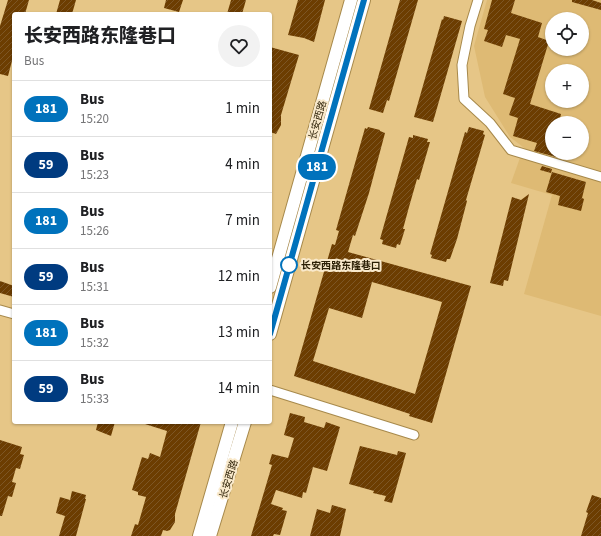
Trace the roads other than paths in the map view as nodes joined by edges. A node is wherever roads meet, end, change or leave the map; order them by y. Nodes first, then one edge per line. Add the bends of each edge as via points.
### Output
1 (351, 0) edge
2 (364, 0) edge
3 (478, 0) edge
4 (601, 177) edge
5 (272, 279) edge
6 (0, 310) edge
7 (12, 313) edge
8 (272, 327) edge
9 (272, 391) edge
10 (231, 424) edge
11 (244, 424) edge
12 (414, 435) dead end
13 (199, 536) edge
14 (210, 536) edge

1 - 5 main road, 长安西路
2 - 8 main road, 长安西路
3 - 4 street via 462,64 464,99 490,123 512,150
6 - 7 street
9 - 12 street
10 - 13 main road, 长安西路
11 - 14 main road, 长安西路

